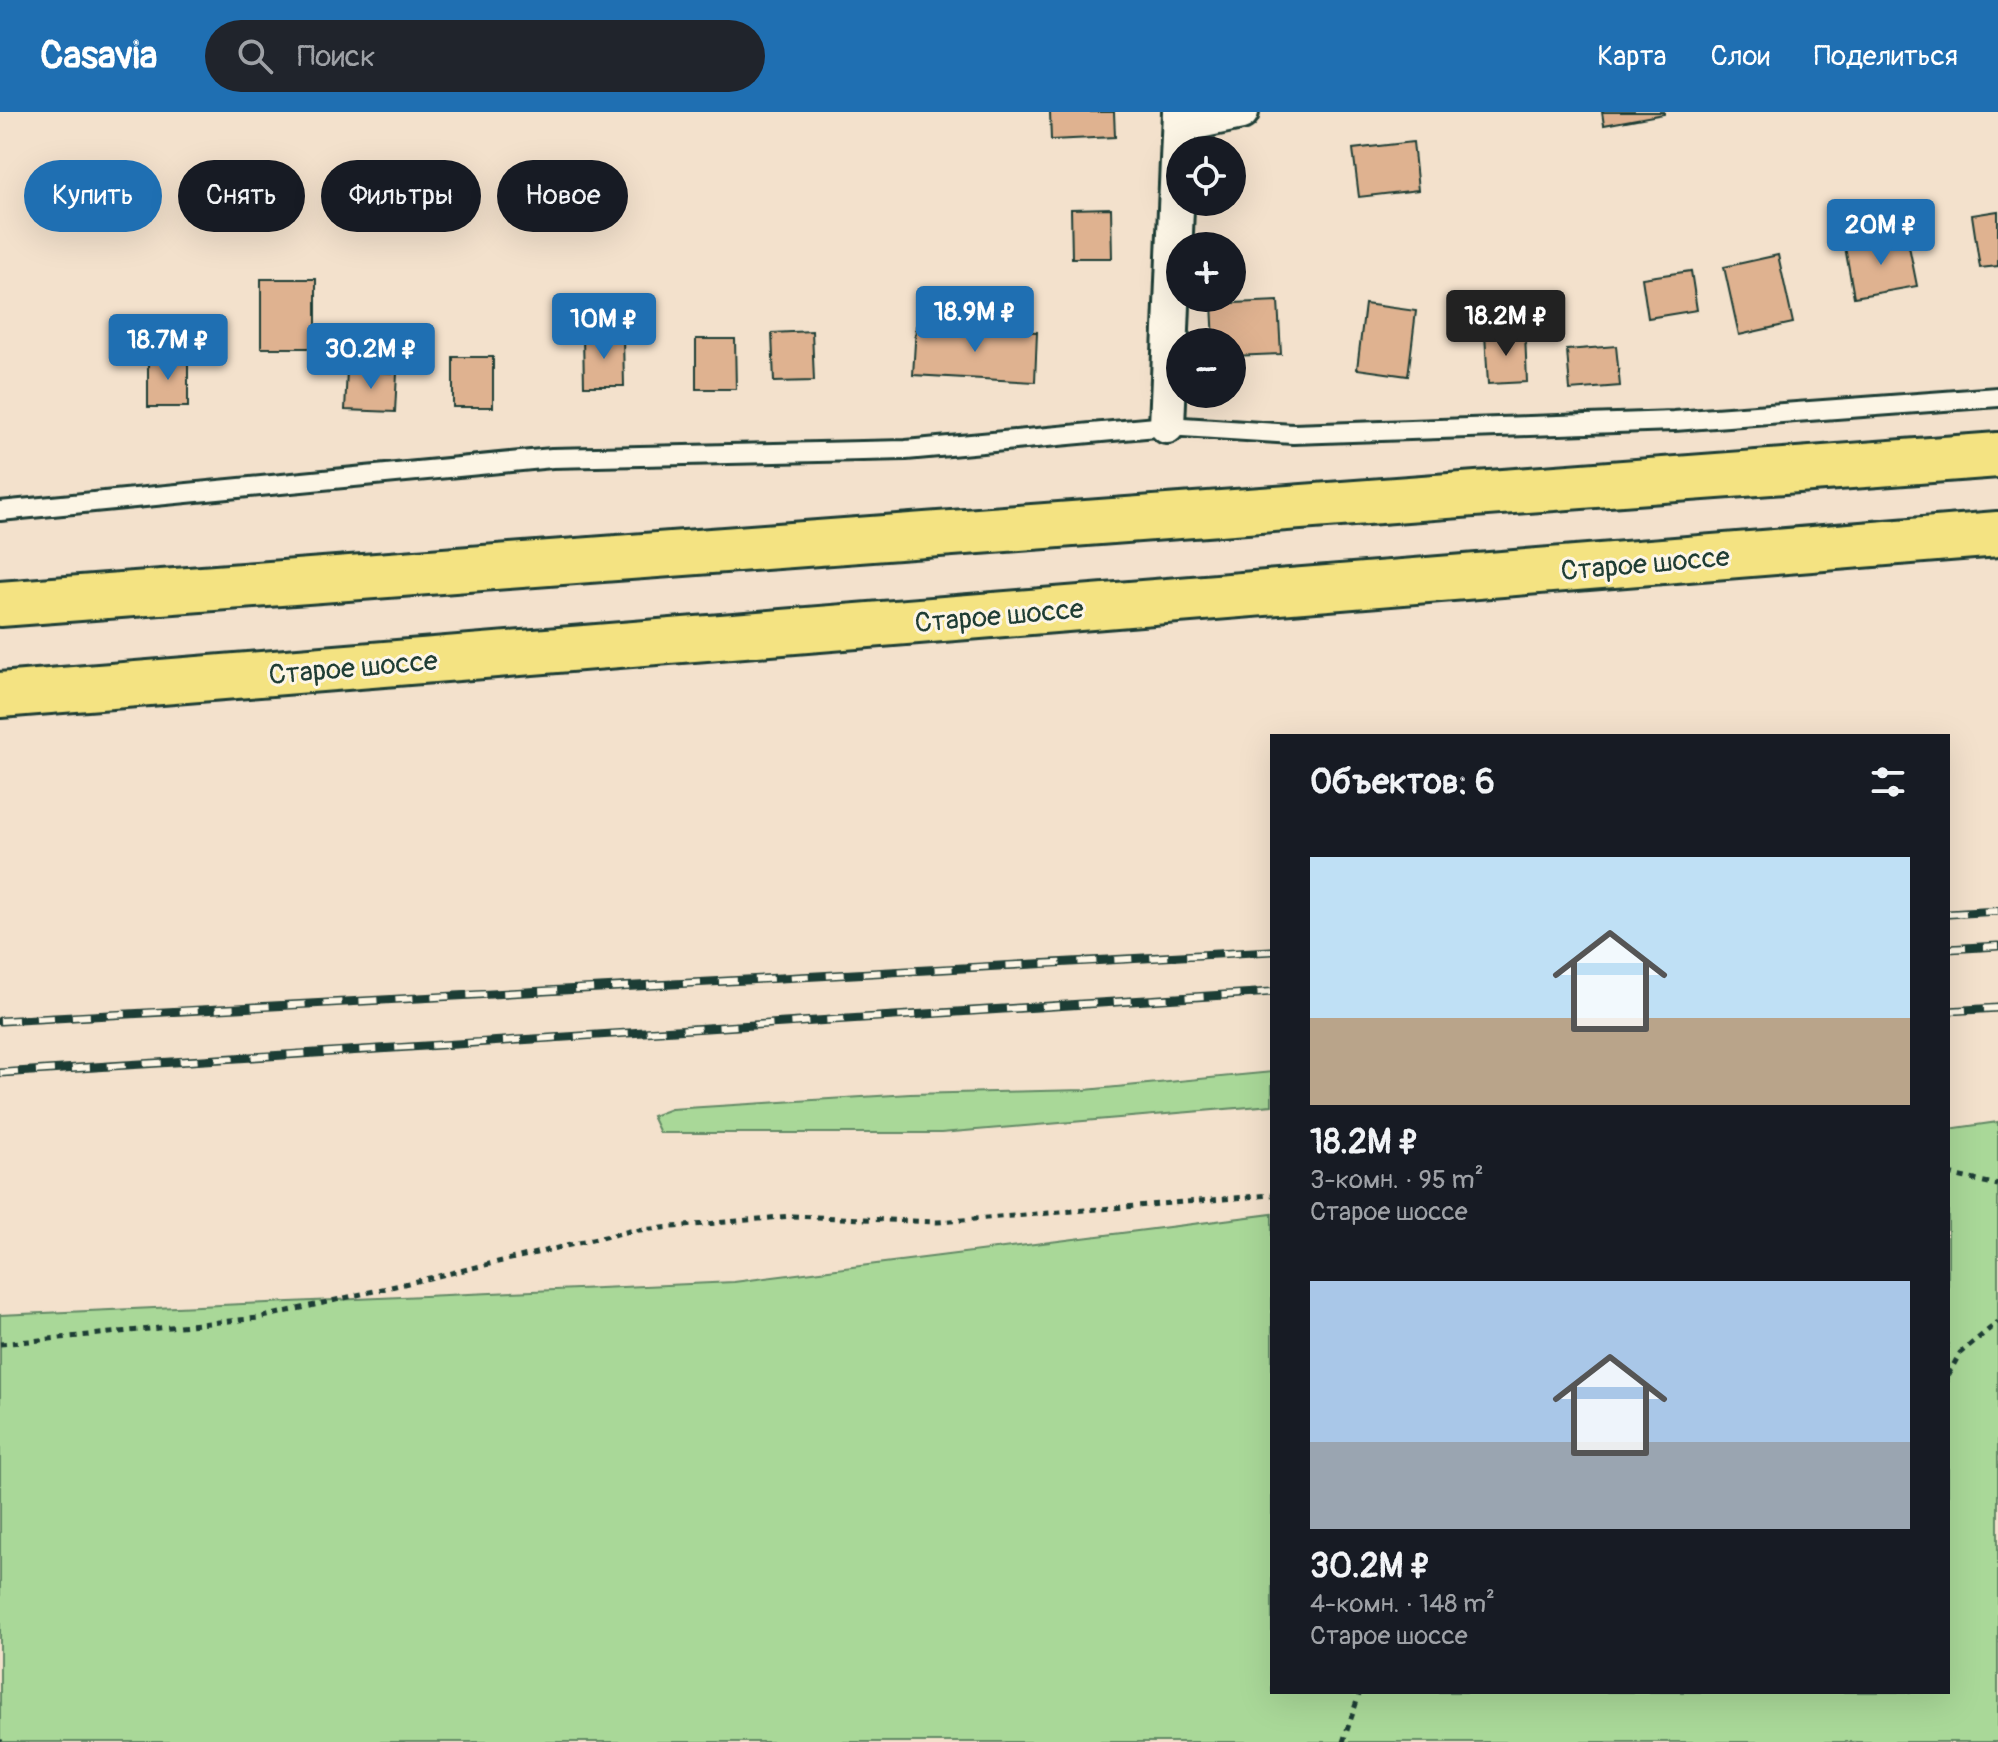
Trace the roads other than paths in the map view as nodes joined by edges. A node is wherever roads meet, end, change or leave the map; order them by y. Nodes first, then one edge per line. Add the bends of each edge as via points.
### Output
1 (1241, 112) edge
2 (1180, 118) edge
3 (1998, 397) edge
4 (1167, 426) junction
5 (1998, 455) edge
6 (0, 511) edge
7 (1998, 534) edge
8 (0, 604) edge
9 (0, 695) edge

1 - 2 street
2 - 4 street
3 - 4 lane via 1674,421 1293,434
4 - 6 lane via 906,450 552,458
5 - 8 highway
7 - 9 highway, Старое шоссе

